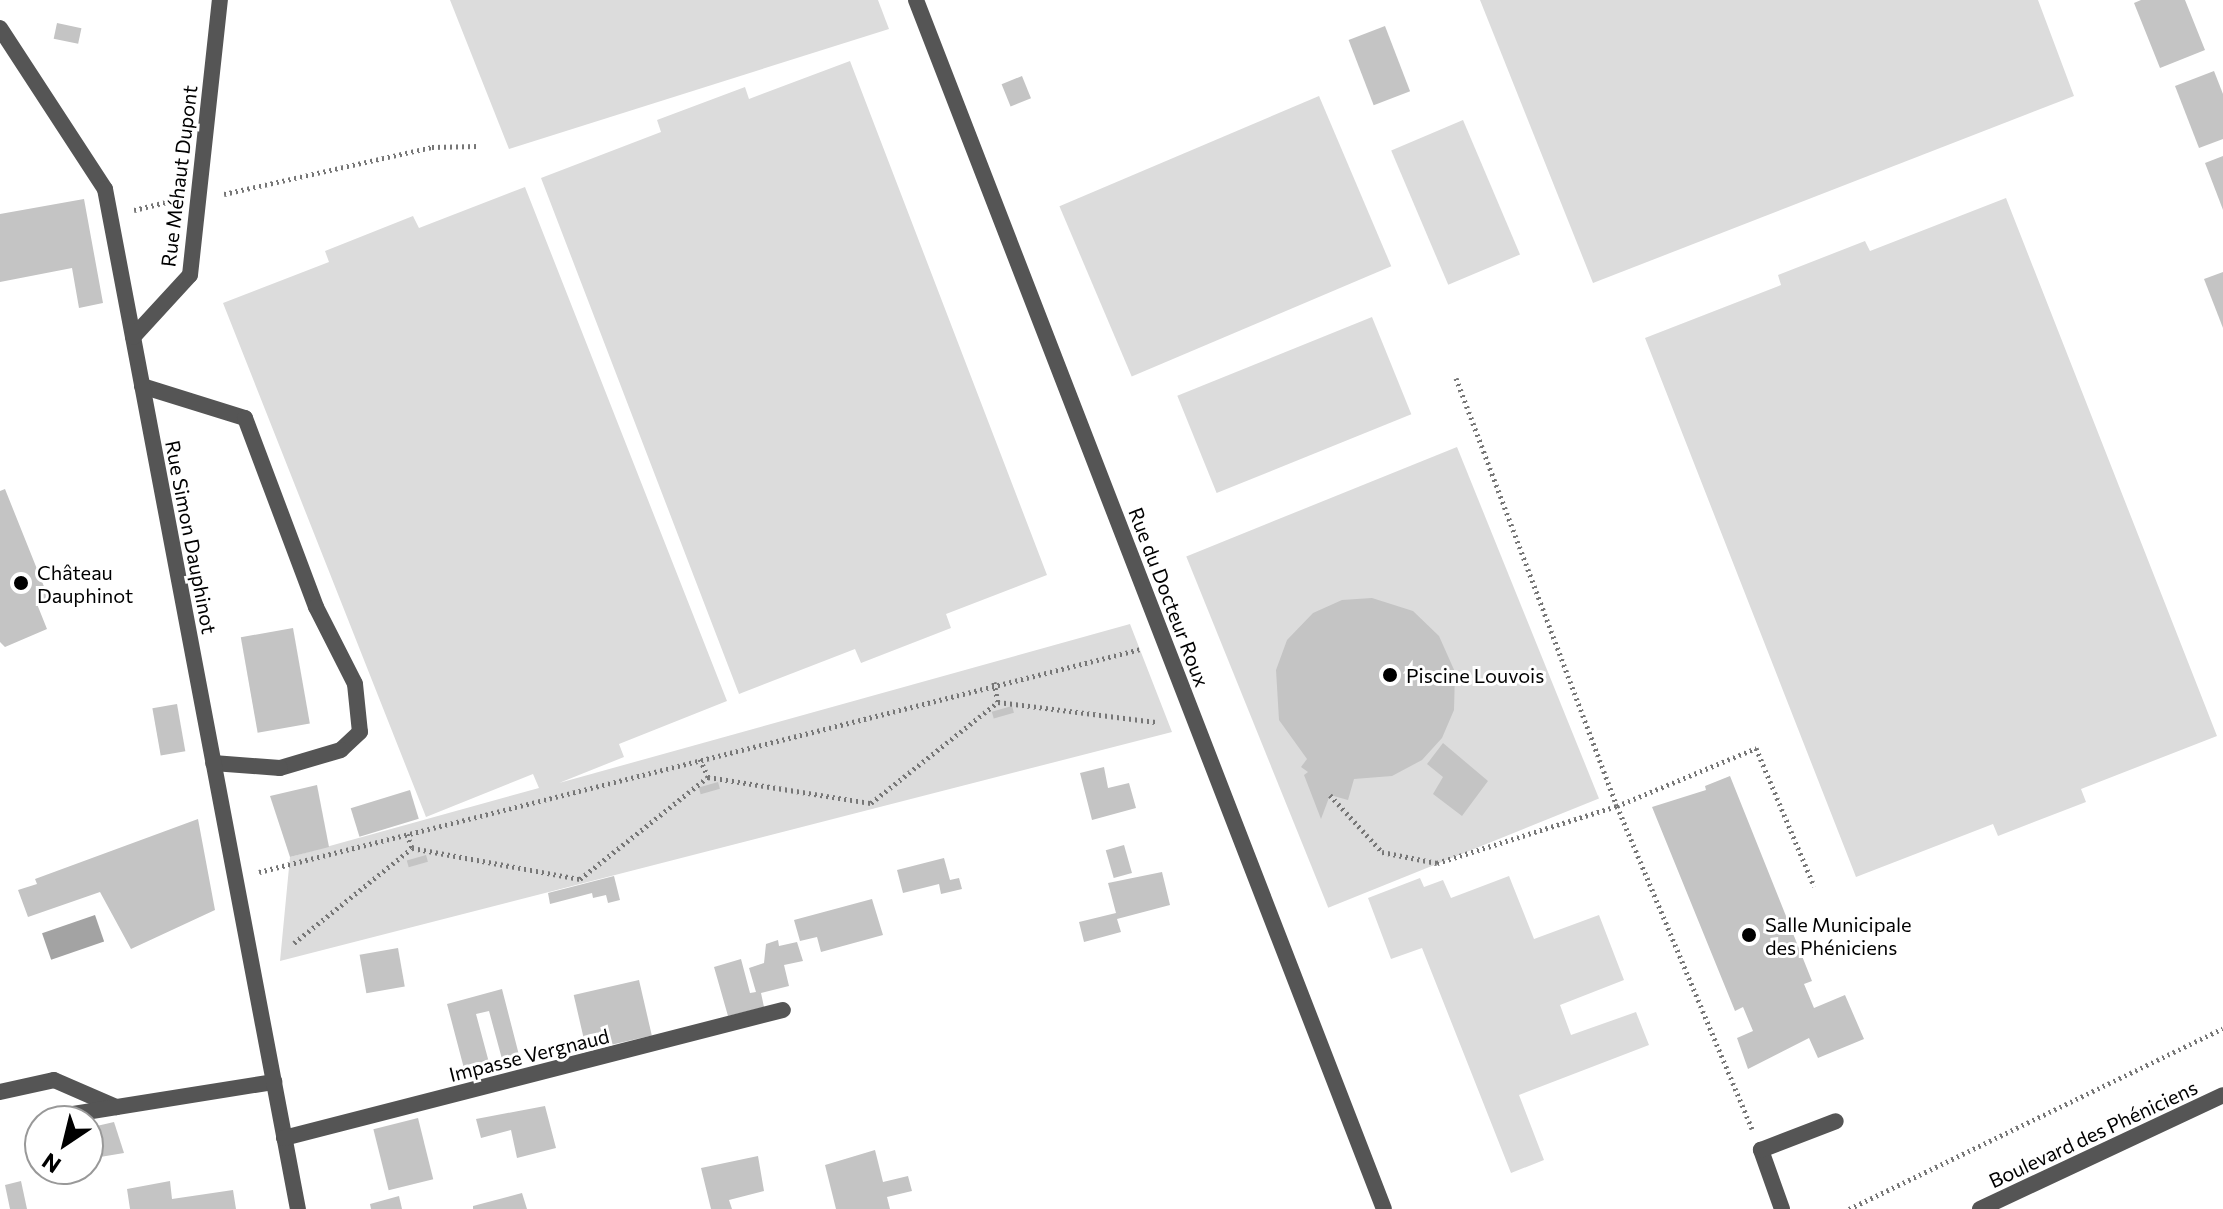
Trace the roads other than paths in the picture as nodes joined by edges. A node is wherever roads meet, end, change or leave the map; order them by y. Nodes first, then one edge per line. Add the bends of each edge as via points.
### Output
1 (220, 0) edge
2 (916, 0) edge
3 (0, 28) edge
4 (133, 337) junction
5 (142, 386) junction
6 (213, 763) junction
7 (783, 1010) dead end
8 (274, 1082) junction
9 (0, 1092) edge
10 (2223, 1095) edge
11 (117, 1108) junction
12 (104, 1110) edge
13 (1836, 1121) dead end
14 (284, 1138) junction
15 (298, 1209) edge
16 (1384, 1209) edge
17 (1782, 1209) edge
18 (1980, 1209) edge

1 - 4 street, Rue Méhaut Dupont via 190,275
2 - 16 street, Rue du Docteur Roux
3 - 4 street, Rue Simon Dauphinot via 105,189
4 - 5 street, Rue Simon Dauphinot
5 - 6 street, Rue Simon Dauphinot
5 - 6 street via 245,418 316,607 355,684 360,732 341,750 280,768
6 - 8 street, Rue Simon Dauphinot
7 - 14 street, Impasse Vergnaud
8 - 11 street
8 - 14 street, Rue Simon Dauphinot
9 - 11 street via 54,1080
10 - 18 street, Boulevard des Phéniciens
11 - 12 street
13 - 17 street via 1761,1150
14 - 15 street, Rue Simon Dauphinot

